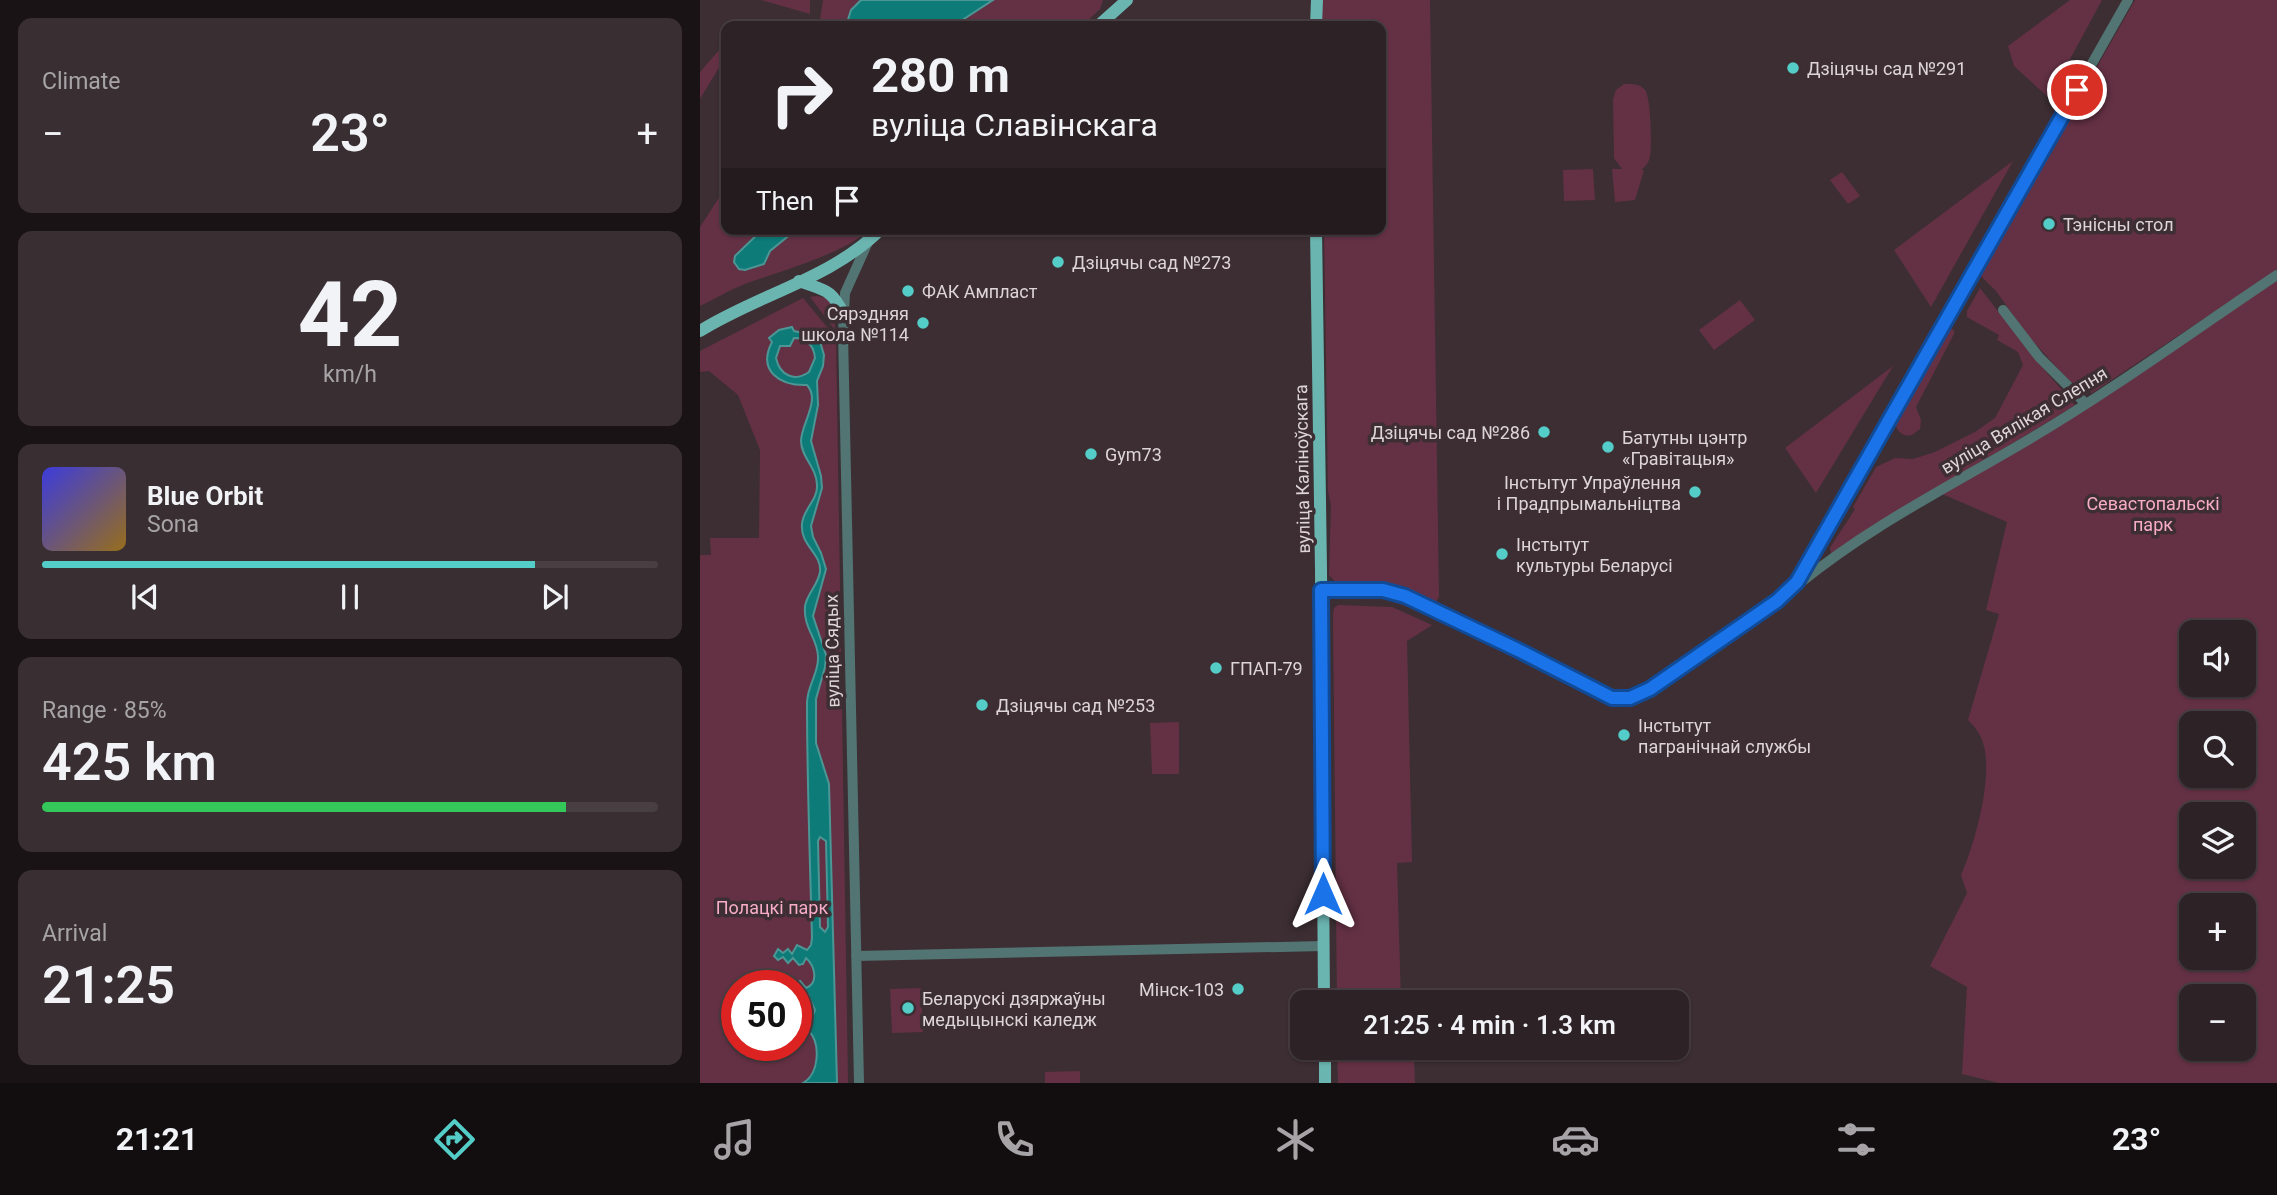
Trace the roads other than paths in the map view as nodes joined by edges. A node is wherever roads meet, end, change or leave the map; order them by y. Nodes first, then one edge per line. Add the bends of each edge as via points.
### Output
1 (1127, 0) edge
2 (1308, 0) edge
3 (1317, 0) edge
4 (2128, 0) edge
5 (1104, 21) edge
6 (1309, 21) edge
7 (1316, 21) edge
8 (875, 235) edge
9 (1316, 235) edge
10 (868, 242) junction
11 (2277, 275) edge
12 (799, 281) junction
13 (2003, 310) dead end
14 (844, 315) junction
15 (700, 331) edge
16 (2086, 404) junction
17 (1814, 553) junction
18 (1828, 562) junction
19 (1321, 590) junction
20 (1788, 593) junction
21 (1323, 946) junction
22 (856, 956) junction
23 (1324, 990) edge
24 (1325, 1060) edge
25 (859, 1083) edge
26 (1325, 1083) edge

1 - 5 main road
2 - 6 main road
3 - 7 main road
4 - 17 street
8 - 10 main road, вуліца Сядых
9 - 19 main road, вуліца Каліноўскага
10 - 12 main road via 845,260
10 - 14 street, вуліца Сядых via 845,293
11 - 16 street, вуліца Вялікая Слепня
12 - 14 main road via 831,293
12 - 15 main road
13 - 16 street via 2046,365
14 - 22 street, вуліца Сядых
16 - 18 street, вуліца Вялікая Слепня via 1896,515
17 - 18 street
17 - 20 street
18 - 20 street, вуліца Вялікая Слепня
19 - 20 street, вуліца Вялікая Слепня via 1383,590 1405,596 1620,699 1650,689
19 - 21 main road, вуліца Каліноўскага
21 - 22 street
21 - 23 main road, вуліца Каліноўскага
22 - 25 street, вуліца Сядых
24 - 26 main road

